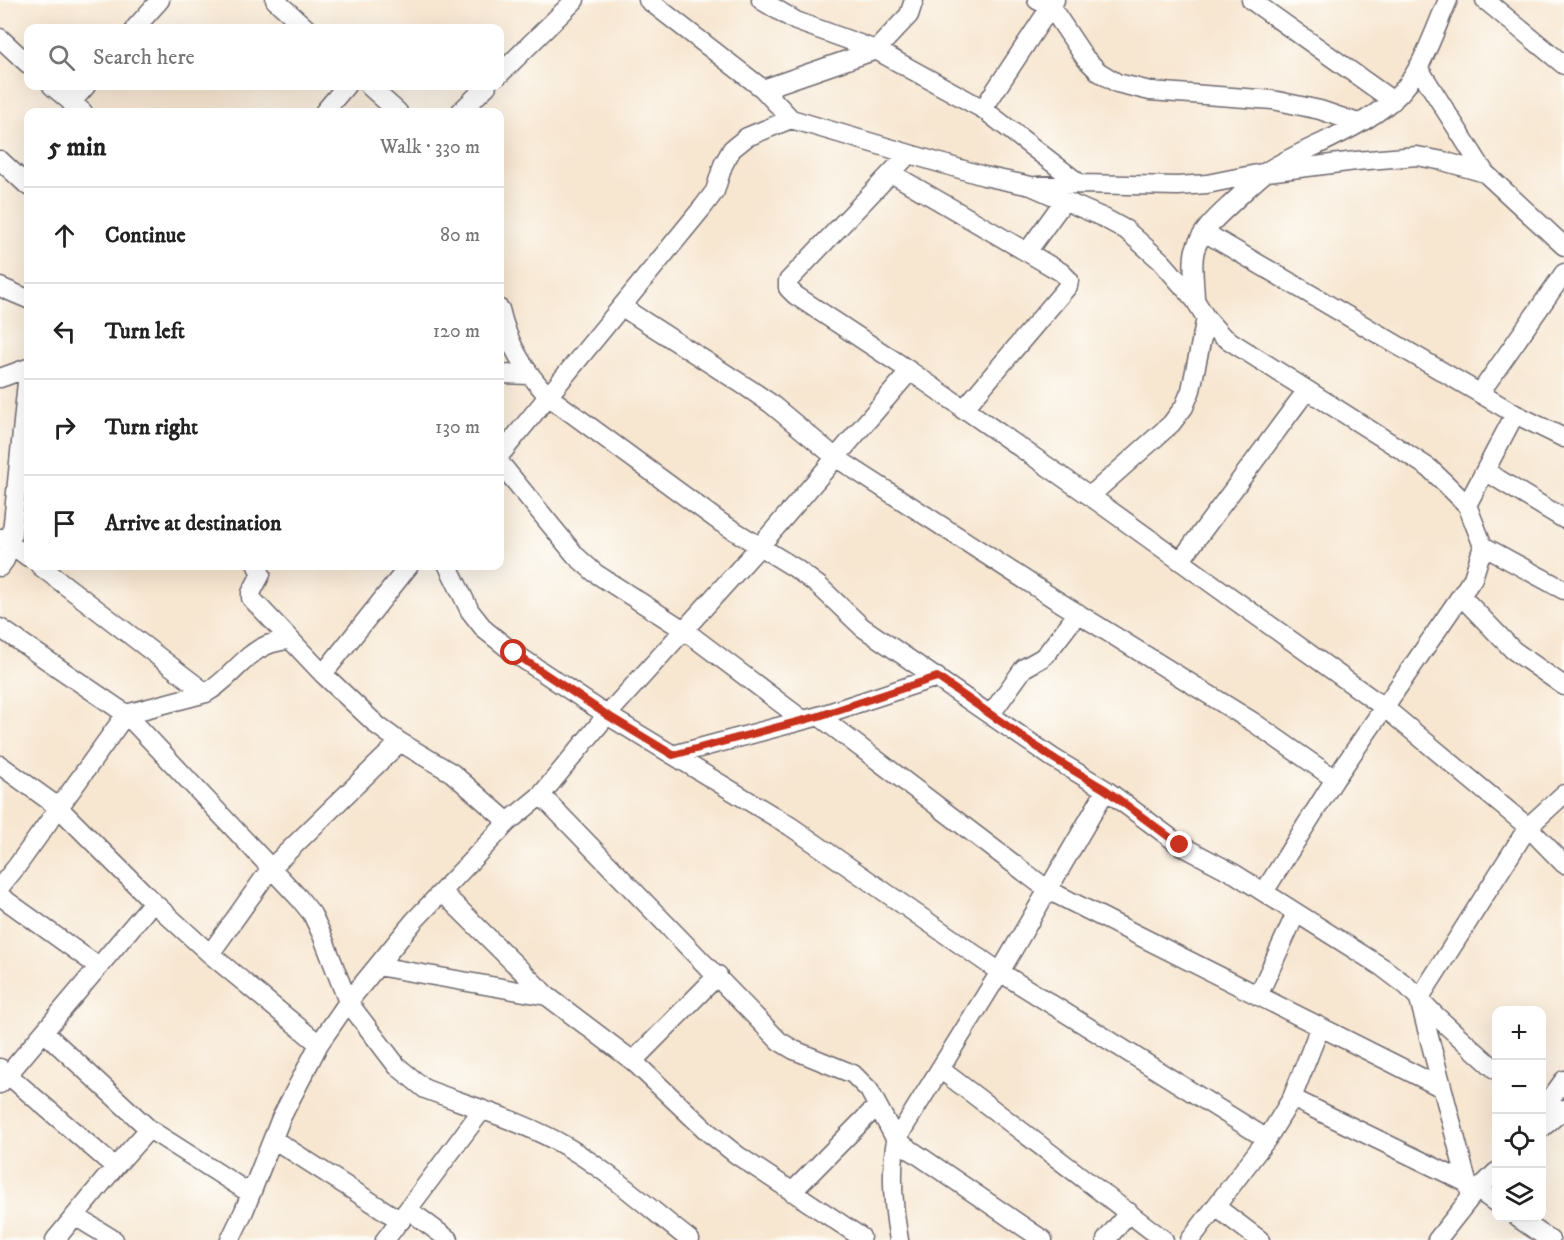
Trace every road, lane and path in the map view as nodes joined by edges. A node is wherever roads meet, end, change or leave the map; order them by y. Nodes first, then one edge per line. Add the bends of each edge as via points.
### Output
1 (160, 0) edge
2 (275, 0) edge
3 (574, 0) edge
4 (648, 0) edge
5 (761, 0) edge
6 (914, 0) edge
7 (1251, 0) edge
8 (1448, 0) edge
9 (1485, 0) edge
10 (1048, 2) edge
11 (139, 24) edge
12 (302, 24) edge
13 (0, 38) edge
14 (876, 50) junction
15 (24, 60) edge
16 (1564, 65) edge
17 (1418, 67) junction
18 (504, 70) edge
19 (763, 89) junction
20 (57, 90) edge
21 (84, 90) edge
22 (343, 90) edge
23 (373, 90) edge
24 (483, 90) edge
25 (1393, 101) junction
26 (77, 108) edge
27 (327, 108) edge
28 (394, 108) edge
29 (464, 108) edge
30 (983, 109) junction
31 (791, 119) junction
32 (1358, 123) junction
33 (909, 154) junction
34 (0, 160) edge
35 (1268, 172) junction
36 (891, 173) junction
37 (1485, 173) junction
38 (24, 182) edge
39 (1080, 184) junction
40 (1031, 186) junction
41 (1064, 201) junction
42 (1204, 232) junction
43 (1564, 246) edge
44 (1027, 252) junction
45 (1564, 273) edge
46 (0, 287) edge
47 (24, 297) edge
48 (1195, 300) junction
49 (622, 307) junction
50 (1206, 318) junction
51 (504, 327) edge
52 (24, 369) edge
53 (910, 371) junction
54 (504, 374) edge
55 (529, 375) junction
56 (0, 378) edge
57 (1307, 390) junction
58 (1480, 393) junction
59 (548, 396) junction
60 (963, 410) junction
61 (1515, 414) junction
62 (24, 423) edge
63 (1564, 438) edge
64 (504, 450) edge
65 (835, 457) junction
66 (504, 468) edge
67 (1485, 471) junction
68 (1090, 496) junction
69 (1467, 505) junction
70 (1564, 519) edge
71 (6, 540) edge
72 (760, 546) junction
73 (1483, 546) junction
74 (24, 554) edge
75 (1181, 560) junction
76 (0, 567) edge
77 (45, 570) edge
78 (259, 570) edge
79 (406, 570) edge
80 (450, 570) edge
81 (1564, 590) edge
82 (1461, 596) junction
83 (1078, 614) junction
84 (0, 628) edge
85 (684, 630) junction
86 (290, 639) junction
87 (323, 674) junction
88 (937, 677) junction
89 (1564, 686) edge
90 (206, 693) junction
91 (1384, 708) junction
92 (126, 714) junction
93 (992, 714) junction
94 (607, 715) junction
95 (811, 718) junction
96 (400, 742) junction
97 (673, 755) junction
98 (0, 765) edge
99 (1335, 779) junction
100 (1106, 790) junction
101 (1564, 794) edge
102 (541, 795) junction
103 (58, 807) junction
104 (508, 822) junction
105 (1528, 827) junction
106 (1564, 864) edge
107 (271, 868) junction
108 (0, 887) edge
109 (1047, 890) junction
110 (442, 892) junction
111 (1264, 892) junction
112 (0, 896) edge
113 (153, 902) junction
114 (1296, 913) junction
115 (210, 954) junction
116 (377, 966) junction
117 (99, 967) junction
118 (1000, 972) junction
119 (718, 975) junction
120 (546, 996) junction
121 (1258, 996) junction
122 (1419, 999) junction
123 (348, 1002) junction
124 (1320, 1027) junction
125 (44, 1032) junction
126 (319, 1044) junction
127 (633, 1061) junction
128 (1492, 1065) edge
129 (940, 1070) junction
130 (3, 1076) edge
131 (1564, 1080) edge
132 (1442, 1088) junction
133 (1292, 1098) junction
134 (876, 1107) junction
135 (482, 1110) junction
136 (1551, 1116) edge
137 (149, 1129) junction
138 (273, 1139) junction
139 (1268, 1139) junction
140 (896, 1140) junction
141 (115, 1167) junction
142 (1492, 1176) edge
143 (1472, 1190) junction
144 (792, 1192) junction
145 (251, 1194) junction
146 (1492, 1200) edge
147 (1216, 1207) junction
148 (1129, 1212) junction
149 (75, 1215) junction
150 (405, 1215) junction
151 (1524, 1222) edge
152 (861, 1239) edge
153 (56, 1240) edge
154 (114, 1240) edge
155 (230, 1240) edge
156 (385, 1240) edge
157 (449, 1240) edge
158 (690, 1240) edge
159 (899, 1240) edge
160 (1043, 1240) edge
161 (1106, 1240) edge
162 (1164, 1240) edge
163 (1190, 1240) edge
164 (1260, 1240) edge
165 (1437, 1240) edge
166 (1550, 1240) edge

1 - 11 street
2 - 12 street
3 - 18 street
4 - 19 street
5 - 14 street via 796,21
6 - 14 street via 909,15
7 - 25 street
8 - 17 street
9 - 16 street
10 - 30 street
10 - 32 street via 1085,58 1117,83 1150,92 1273,100
13 - 15 street
14 - 19 street
14 - 30 street
17 - 25 street
17 - 37 street
19 - 31 street
20 - 26 street
21 - 26 street
22 - 27 street
23 - 28 street
24 - 29 street
25 - 32 street
30 - 39 street
31 - 33 street
31 - 49 street via 747,137 732,149 715,190
32 - 35 street
33 - 36 street
33 - 40 street
34 - 38 street
35 - 37 street via 1418,156
35 - 39 street via 1178,186
35 - 42 street
36 - 44 street
36 - 53 street via 788,281 788,288
37 - 43 street
39 - 40 street
40 - 41 street
41 - 44 street
41 - 48 street via 1126,230 1161,261
42 - 48 street via 1194,253
42 - 58 street
44 - 60 street via 1061,272 1068,286
45 - 58 street
46 - 47 street
48 - 50 street
49 - 59 street
49 - 65 street via 770,403
50 - 57 street via 1222,336
50 - 68 street via 1184,407 1171,424
51 - 55 street
52 - 56 street
53 - 60 street
53 - 65 street
54 - 55 street
55 - 59 street
57 - 69 street via 1429,468
57 - 75 street
58 - 61 street
59 - 64 street
59 - 72 street via 720,522
60 - 68 street
61 - 63 street
61 - 67 street
62 - 71 street
65 - 72 street
65 - 83 street
66 - 85 street via 576,556 617,589
67 - 69 street
67 - 70 street
68 - 75 street
69 - 73 street
71 - 74 street
71 - 76 street via 5,560
72 - 85 street
72 - 88 street via 819,586 862,627
73 - 81 street
73 - 82 street via 1473,578
75 - 91 street
77 - 90 street
78 - 86 street via 261,574 251,598
79 - 87 street
80 - 94 street via 470,611 485,630
82 - 89 street via 1513,650
82 - 91 street
83 - 93 street via 1042,658 1024,668
83 - 99 street via 1253,722
84 - 92 street
85 - 94 street
85 - 95 street
86 - 87 street
86 - 90 street via 255,652 218,687
87 - 96 street
88 - 93 street
88 - 95 street
90 - 92 street
91 - 99 street
91 - 105 street
92 - 103 street
92 - 107 street
93 - 100 street
94 - 97 street
94 - 102 street
95 - 97 street
95 - 109 street
96 - 104 street via 452,773
96 - 107 street
97 - 118 street via 790,826
98 - 103 street
99 - 111 street
100 - 109 street
100 - 111 street via 1180,845
101 - 105 street
102 - 104 street
102 - 119 street
103 - 108 street
103 - 113 street
104 - 110 street
105 - 106 street
105 - 122 street
107 - 115 street
107 - 123 street via 312,914
109 - 118 street
109 - 121 street
110 - 116 street
110 - 120 street
111 - 114 street
112 - 117 street
113 - 115 street
113 - 117 street
114 - 121 street
114 - 122 street via 1382,967
115 - 126 street
116 - 120 street
116 - 123 street
117 - 125 street
118 - 129 street
118 - 139 street
119 - 127 street
119 - 134 street via 780,1041 853,1074 869,1090
120 - 127 street
121 - 124 street
122 - 128 street
122 - 132 street
123 - 126 street
123 - 135 street via 409,1077 424,1089
124 - 132 street
124 - 133 street
125 - 130 street
125 - 137 street
126 - 138 street
127 - 144 street via 716,1138
129 - 140 street
129 - 148 street
130 - 141 street
131 - 136 street
132 - 143 street
133 - 139 street
133 - 143 street
134 - 140 street
134 - 144 street
135 - 150 street
135 - 158 street via 539,1133 589,1161
137 - 141 street
137 - 145 street
138 - 145 street
138 - 150 street
139 - 147 street
140 - 159 street via 892,1183
140 - 160 street
141 - 149 street
142 - 143 street
143 - 146 street
143 - 165 street
144 - 152 street
145 - 155 street
147 - 163 street
147 - 164 street
148 - 161 street
148 - 162 street
149 - 153 street
149 - 154 street
150 - 156 street
150 - 157 street
151 - 166 street

